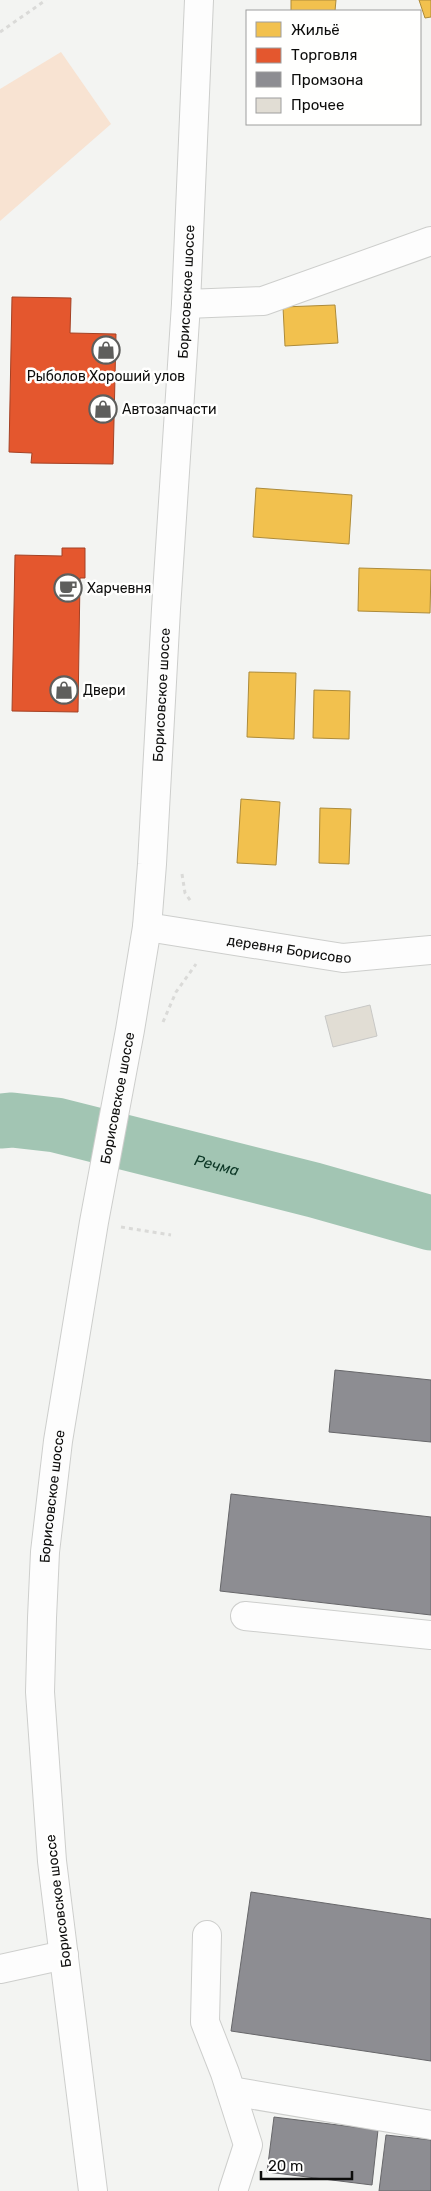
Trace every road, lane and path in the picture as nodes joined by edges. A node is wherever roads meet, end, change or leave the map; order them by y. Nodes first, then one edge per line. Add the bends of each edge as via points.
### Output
1 (46, 0) edge
2 (199, 0) edge
3 (0, 32) edge
4 (431, 241) edge
5 (186, 304) junction
6 (181, 864) dead end
7 (147, 927) junction
8 (216, 938) junction
9 (431, 950) edge
10 (161, 1026) dead end
11 (119, 1236) dead end
12 (171, 1236) dead end
13 (245, 1616) dead end
14 (431, 1635) edge
15 (207, 1934) dead end
16 (64, 1955) junction
17 (0, 1969) edge
18 (231, 2091) junction
19 (431, 2125) edge
20 (93, 2191) edge
21 (233, 2191) edge

1 - 3 path
2 - 5 main road, Борисовское шоссе
4 - 5 main road via 263,300
5 - 7 main road, Борисовское шоссе
6 - 8 path via 185,893
7 - 8 main road, деревня Борисово
7 - 16 main road, Борисовское шоссе via 58,1441 45,1552 40,1692 46,1802
8 - 9 main road, деревня Борисово via 344,958
8 - 10 path via 176,992
11 - 12 path via 121,1227
13 - 14 main road
15 - 18 main road via 205,2022
16 - 17 main road
16 - 20 main road, Борисовское шоссе
18 - 19 main road
18 - 21 main road via 248,2145

